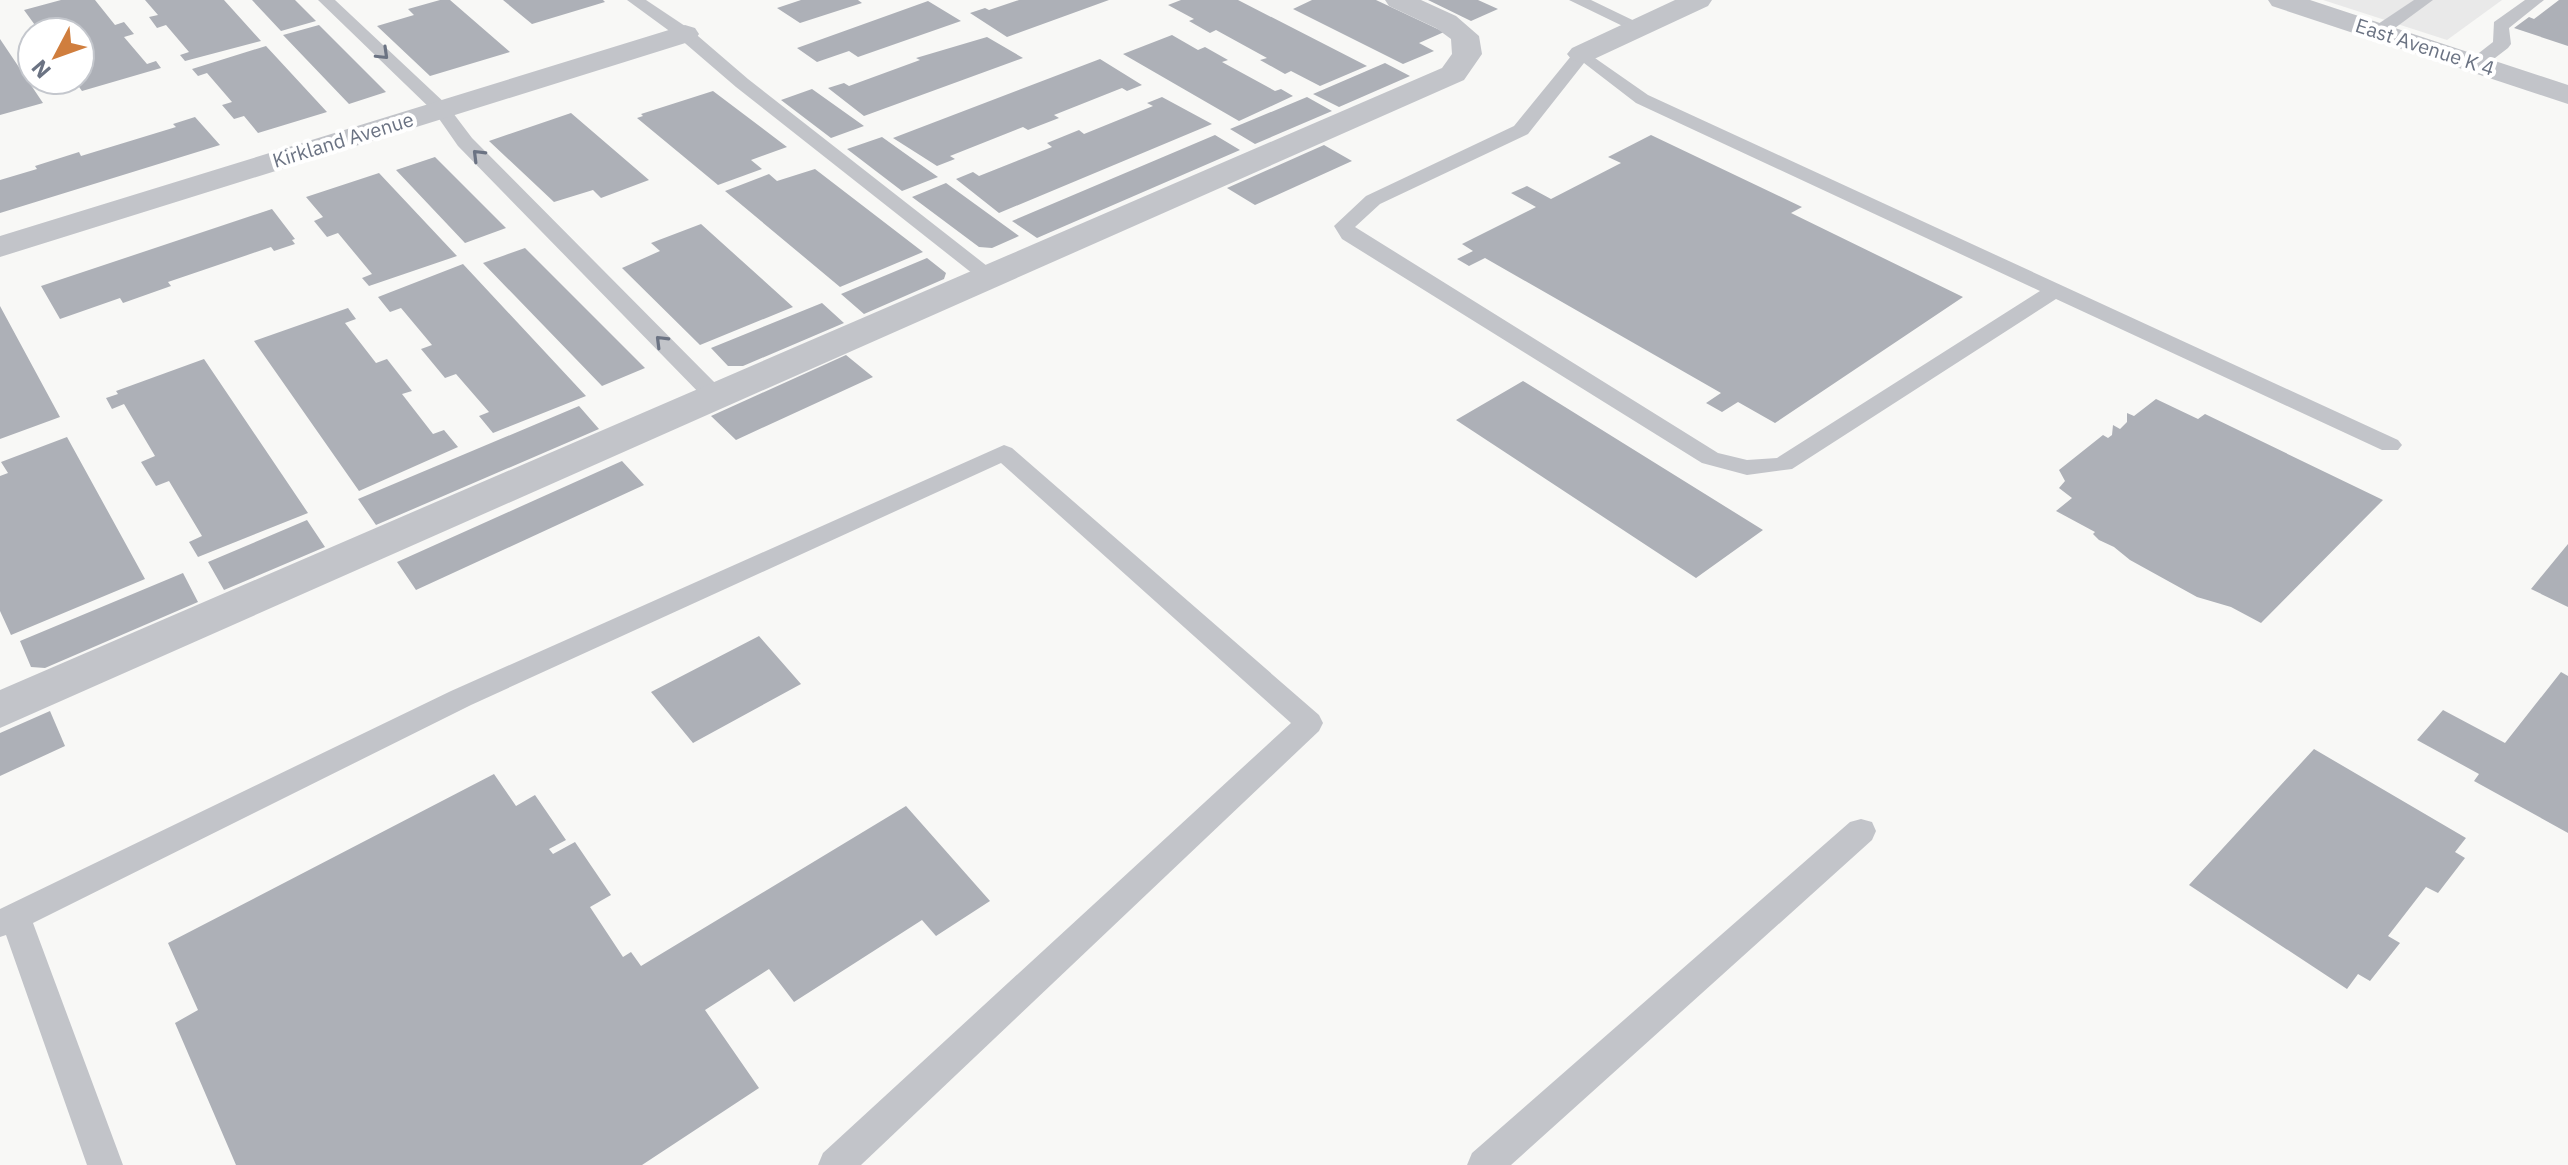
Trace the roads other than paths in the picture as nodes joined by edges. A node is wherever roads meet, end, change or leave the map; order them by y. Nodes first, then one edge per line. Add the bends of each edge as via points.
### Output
1 (326, 0) edge
2 (635, 0) edge
3 (1399, 0) edge
4 (1577, 0) edge
5 (1698, 0) edge
6 (2282, 0) edge
7 (2425, 0) edge
8 (2536, 0) edge
9 (1639, 27) junction
10 (2378, 32) junction
11 (685, 34) junction
12 (1582, 54) junction
13 (2476, 64) junction
14 (2568, 95) edge
15 (441, 109) junction
16 (0, 247) edge
17 (989, 277) junction
18 (2054, 291) junction
19 (715, 396) junction
20 (2390, 445) dead end
21 (0, 710) edge
22 (1861, 831) dead end
23 (7, 921) edge
24 (105, 1165) edge
25 (836, 1165) edge
26 (1485, 1165) edge

1 -> 15 lane
2 - 11 lane
3 - 17 street via 1465,36 1467,54 1453,74
4 - 9 lane
5 - 9 street
6 - 10 street, East Avenue K 4
7 - 10 lane
8 - 13 lane via 2500,26 2502,44
9 - 12 street
10 - 13 street, East Avenue K 4
11 - 15 street, Kirkland Avenue
11 - 17 lane
12 - 18 lane via 1642,99
12 - 18 lane via 1521,130 1373,200 1344,226 1349,235 1710,458 1757,470 1784,464
13 - 14 street, East Avenue K 4
15 - 16 street, Kirkland Avenue
19 -> 15 lane via 465,142
17 - 19 street
18 - 20 lane
19 - 21 street
22 - 26 lane
23 - 24 lane
23 - 25 lane via 461,698 1004,453 1309,723

